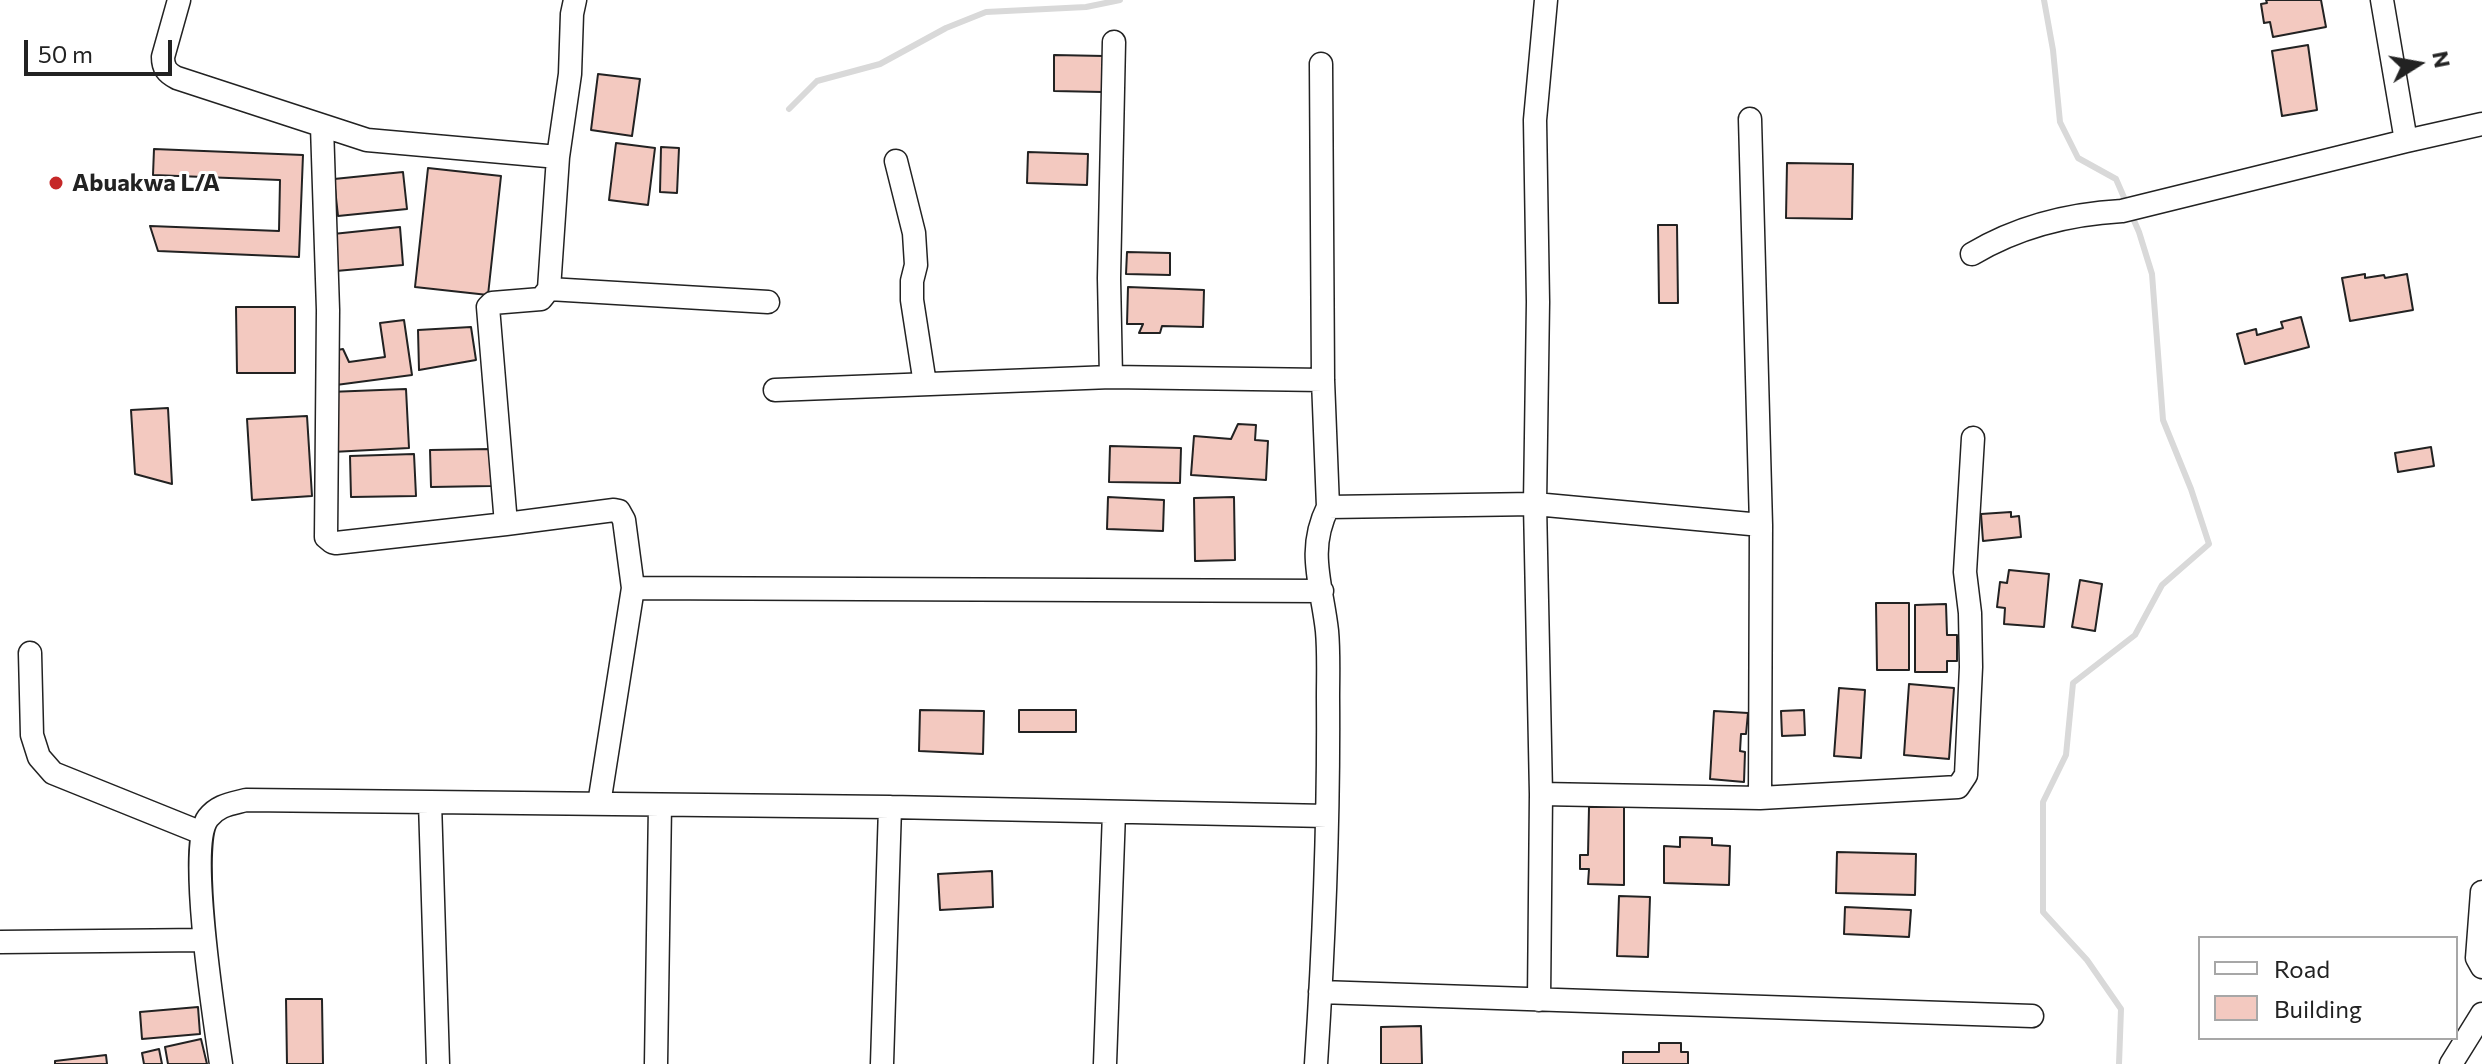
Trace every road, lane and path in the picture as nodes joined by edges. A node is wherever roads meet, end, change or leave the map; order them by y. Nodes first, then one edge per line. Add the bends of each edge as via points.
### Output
1 (179, 0) edge
2 (575, 0) edge
3 (1546, 0) edge
4 (2382, 0) edge
5 (1114, 42) dead end
6 (1321, 64) dead end
7 (1750, 119) dead end
8 (2482, 124) edge
9 (322, 126) junction
10 (2406, 141) junction
11 (558, 157) junction
12 (896, 161) dead end
13 (1972, 254) dead end
14 (549, 289) junction
15 (768, 302) dead end
16 (1111, 377) junction
17 (1323, 380) junction
18 (925, 384) junction
19 (775, 390) dead end
20 (1973, 438) dead end
21 (1535, 504) junction
22 (1328, 507) junction
23 (506, 524) junction
24 (1761, 525) junction
25 (633, 588) junction
26 (1322, 591) junction
27 (30, 653) dead end
28 (1541, 794) junction
29 (1760, 798) junction
30 (430, 802) junction
31 (599, 804) junction
32 (660, 805) junction
33 (890, 807) junction
34 (1114, 812) junction
35 (1327, 816) junction
36 (202, 833) junction
37 (2482, 892) edge
38 (204, 940) junction
39 (0, 942) edge
40 (2480, 962) edge
41 (1320, 992) junction
42 (1539, 1000) junction
43 (2482, 1014) edge
44 (2032, 1016) dead end
45 (221, 1064) edge
46 (438, 1064) edge
47 (656, 1064) edge
48 (882, 1064) edge
49 (1105, 1064) edge
50 (1316, 1064) edge
51 (2451, 1064) edge

1 - 9 street via 163,57 169,74
2 - 11 street
3 - 21 street via 1535,120
4 - 10 street
5 - 16 street
6 - 17 street
7 - 24 street
8 - 10 street
9 - 11 street via 367,140
9 - 23 street via 328,310 326,537 336,543
10 - 13 street via 2122,211 2081,213 2031,225
11 - 14 street
12 - 18 street via 914,233 912,300
14 - 15 street
14 - 23 street via 541,299 488,307
16 - 17 street
16 - 18 street
17 - 22 street
18 - 19 street
20 - 29 street via 1965,572 1971,667 1964,781 1951,789
21 - 22 street
21 - 24 street
21 - 28 street
22 - 26 street via 1315,544
23 - 25 street via 619,511
24 - 29 street
25 - 26 street
25 - 31 street
26 - 35 street
27 - 36 street via 32,735 39,757 53,773
28 - 29 street
28 - 42 street
30 - 31 street
30 - 36 street via 246,800 220,806
30 - 46 street
31 - 32 street
32 - 33 street
32 - 47 street
33 - 34 street
33 - 48 street
34 - 35 street
34 - 49 street
35 - 41 street
36 - 38 street
37 - 40 street
38 - 39 street
38 - 45 street
41 - 42 street
41 - 50 street
42 - 44 street
43 - 51 street

